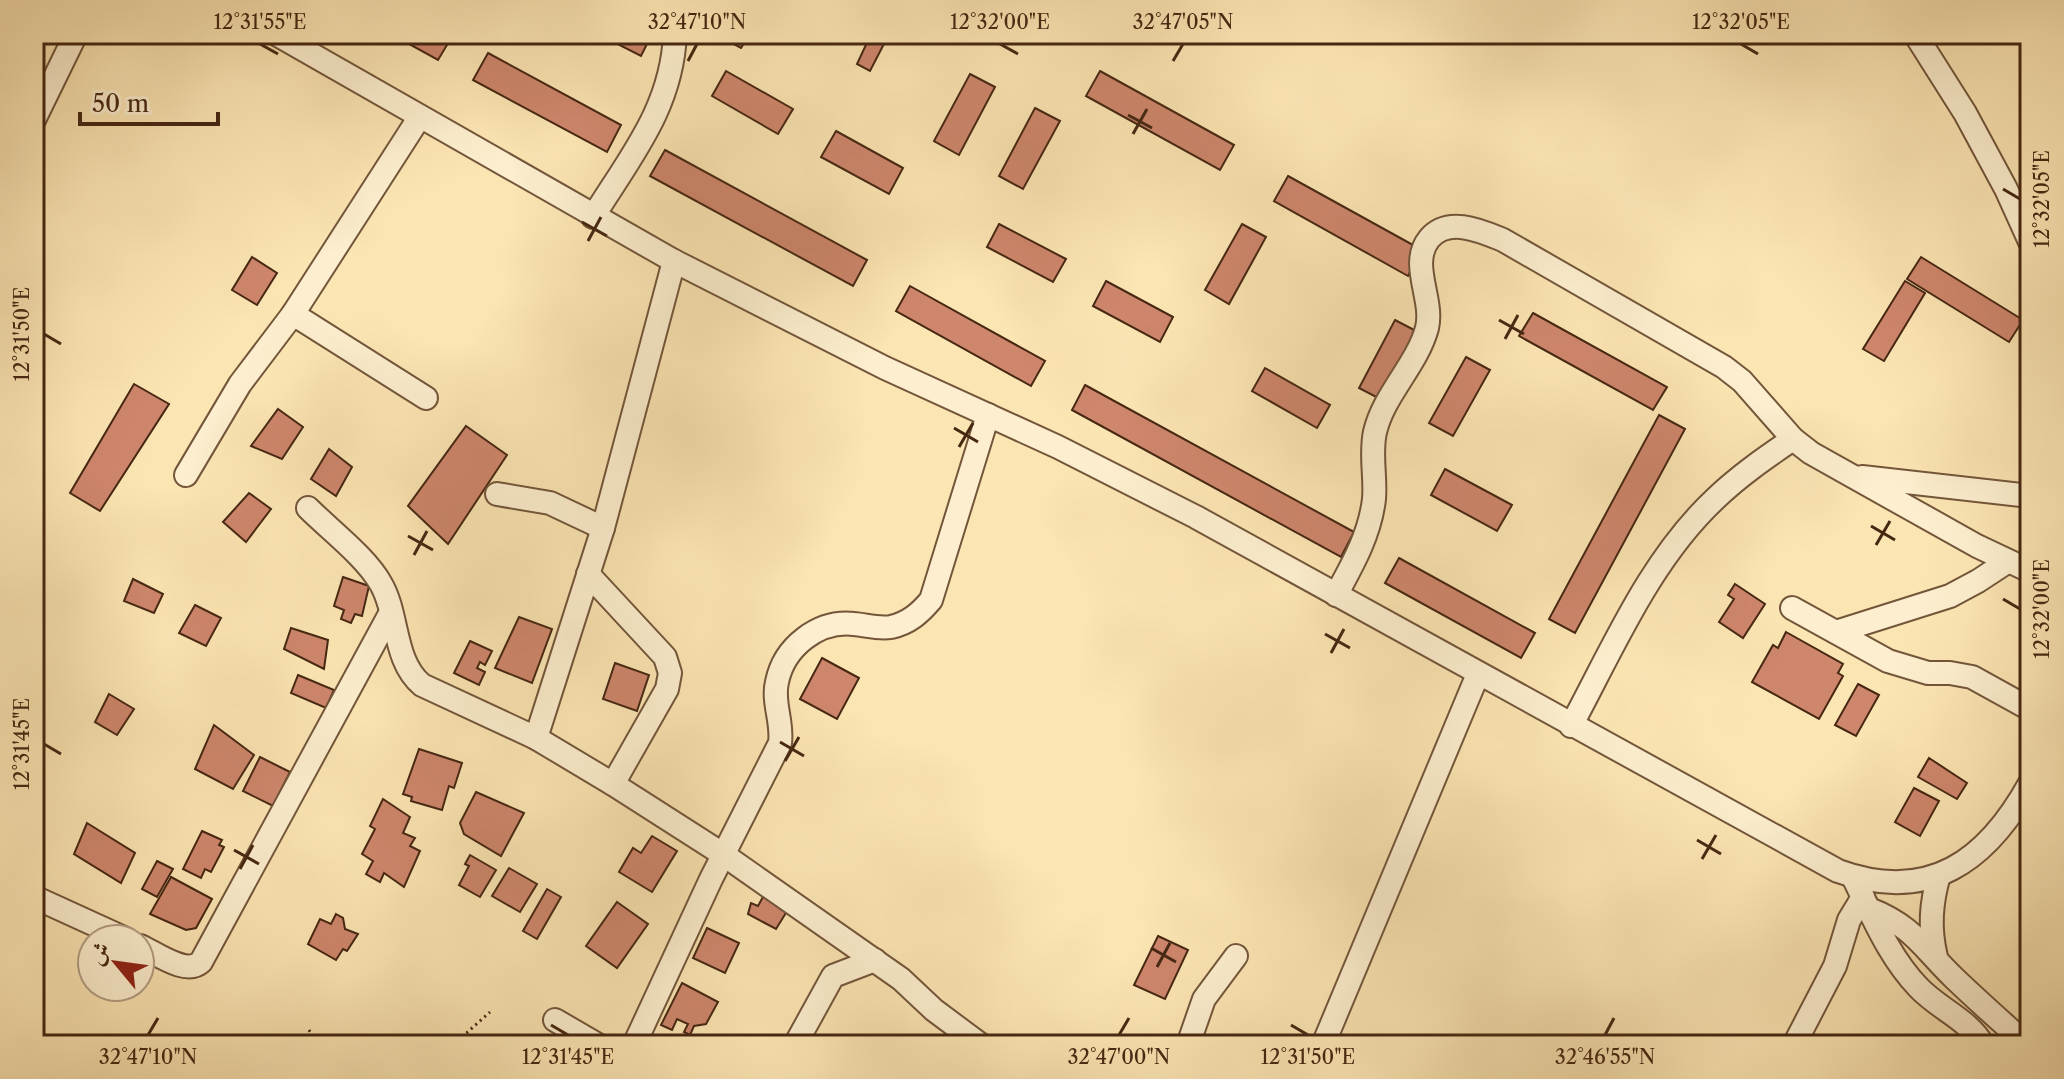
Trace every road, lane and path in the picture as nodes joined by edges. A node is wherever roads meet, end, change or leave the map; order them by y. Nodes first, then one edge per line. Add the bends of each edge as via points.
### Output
1 (76, 34) edge
2 (276, 34) edge
3 (675, 34) edge
4 (1915, 34) edge
5 (419, 118) junction
6 (34, 120) edge
7 (593, 217) junction
8 (2030, 242) edge
9 (674, 261) junction
10 (293, 314) junction
11 (426, 398) dead end
12 (988, 415) junction
13 (1793, 439) junction
14 (186, 475) dead end
15 (1852, 476) junction
16 (497, 494) dead end
17 (2030, 496) edge
18 (308, 508) dead end
19 (603, 528) junction
20 (2007, 562) junction
21 (2030, 571) edge
22 (588, 574) junction
23 (1336, 595) junction
24 (1792, 608) dead end
25 (391, 612) junction
26 (1836, 632) junction
27 (1478, 674) junction
28 (2030, 709) edge
29 (1571, 726) junction
30 (536, 738) junction
31 (2030, 783) edge
32 (613, 784) junction
33 (724, 855) junction
34 (1939, 875) junction
35 (1853, 877) junction
36 (34, 897) edge
37 (1866, 903) junction
38 (91, 923) edge
39 (156, 953) edge
40 (1236, 956) dead end
41 (1937, 958) junction
42 (875, 960) junction
43 (490, 1012) dead end
44 (555, 1020) dead end
45 (309, 1030) dead end
46 (317, 1045) edge
47 (453, 1045) edge
48 (598, 1045) edge
49 (634, 1045) edge
50 (795, 1045) edge
51 (981, 1045) edge
52 (1188, 1045) edge
53 (1323, 1045) edge
54 (1794, 1045) edge
55 (1983, 1045) edge
56 (2027, 1045) edge

1 - 6 street
2 - 5 street
3 - 7 street via 670,76 654,120
4 - 8 street via 1965,113
5 - 7 street
5 - 10 street
7 - 9 street
9 - 12 street
9 - 19 street
10 - 11 street
10 - 14 street via 240,384
12 - 23 street via 1128,481
12 - 33 street via 931,600 905,623 835,624 802,639 789,652 776,686 780,743
13 - 15 street
13 - 23 street via 1742,381 1706,355 1503,240 1451,226 1430,237 1424,248 1426,329 1379,419 1371,519
13 - 29 street via 1751,467 1680,537
15 - 17 street
15 - 20 street
16 - 19 street via 550,503
18 - 25 street via 375,574
19 - 22 street
20 - 21 street
20 - 26 street via 1950,596
22 - 30 street
22 - 32 street via 665,657 670,673 663,696
23 - 27 street
24 - 26 street
25 - 30 street via 414,679
25 - 39 street via 201,962 187,968
26 - 28 street via 1898,665 1972,677
27 - 29 street
27 - 53 street
29 - 35 street
30 - 32 street
31 - 34 street via 1990,843
32 - 33 street
33 - 42 street
33 - 49 street
34 - 35 street via 1896,883
34 - 41 street via 1931,908
35 - 37 street
36 - 38 street
37 - 41 street via 1906,928
37 - 54 street via 1849,920 1835,966
37 - 55 street via 1908,976 1974,1031
40 - 52 street via 1204,999
41 - 56 street
42 - 50 street via 833,976
42 - 51 street
43 - 47 path
44 - 48 street
45 - 46 path

